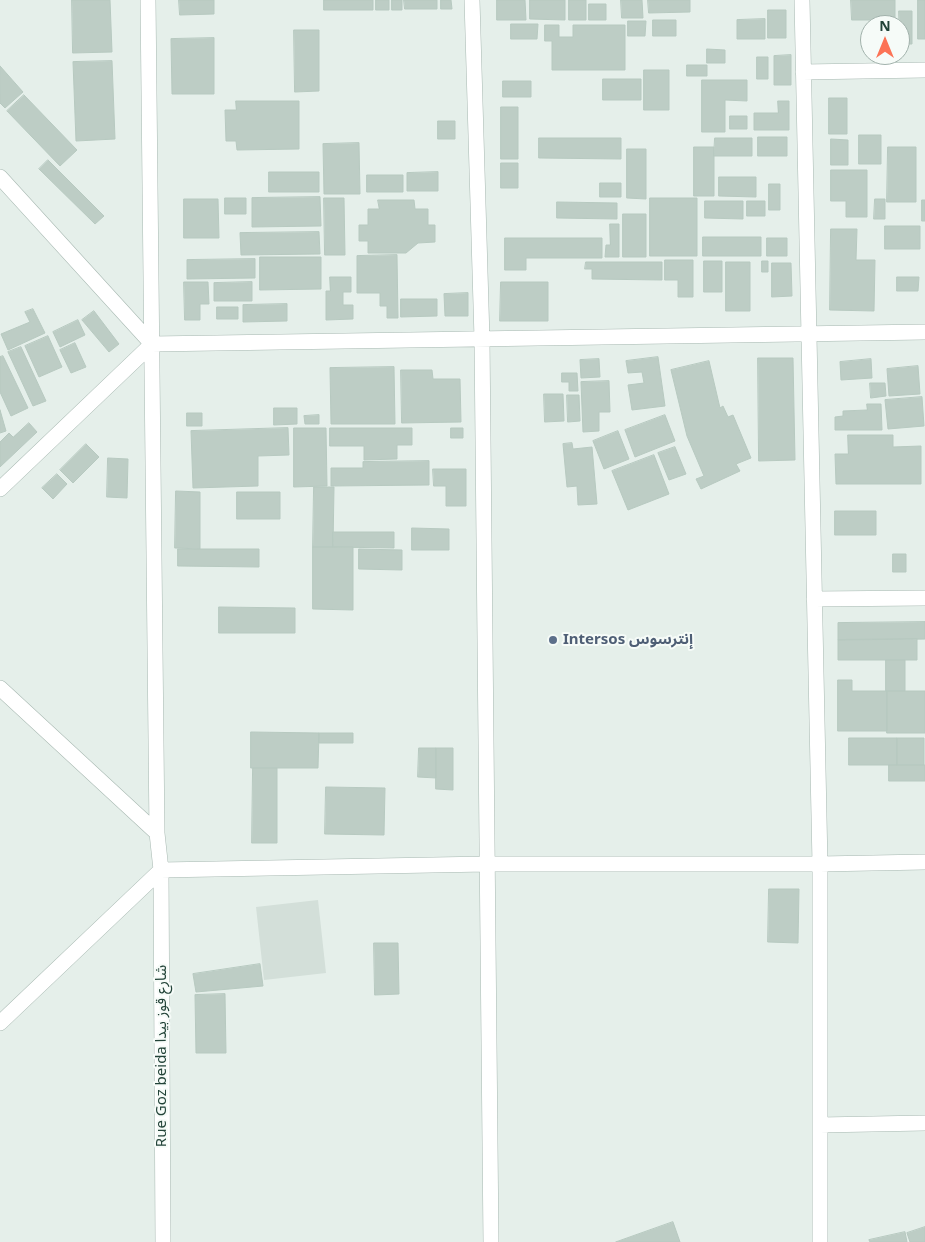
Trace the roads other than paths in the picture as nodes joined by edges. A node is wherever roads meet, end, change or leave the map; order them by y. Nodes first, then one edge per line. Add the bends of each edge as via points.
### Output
1 (148, 0) edge
2 (472, 0) edge
3 (802, 0) edge
4 (925, 70) edge
5 (803, 72) junction
6 (0, 177) edge
7 (925, 332) edge
8 (809, 333) junction
9 (482, 339) junction
10 (152, 344) junction
11 (0, 489) edge
12 (925, 598) edge
13 (814, 599) junction
14 (0, 688) edge
15 (158, 833) junction
16 (925, 862) edge
17 (487, 864) junction
18 (820, 864) junction
19 (161, 870) junction
20 (0, 1023) edge
21 (925, 1122) edge
22 (820, 1125) junction
23 (163, 1242) edge
24 (491, 1242) edge
25 (820, 1242) edge

1 - 10 street, Rue Goz beida شارع قوز بيدا
2 - 9 street
3 - 5 street
4 - 5 street
5 - 8 street
6 - 10 street
7 - 8 street
8 - 9 street
8 - 13 street
9 - 10 street
9 - 17 street
10 - 11 street
10 - 15 street, Rue Goz beida شارع قوز بيدا
12 - 13 street
13 - 18 street
14 - 15 street
15 - 19 street, Rue Goz beida شارع قوز بيدا
16 - 18 street
17 - 18 street
17 - 19 street
17 - 24 street
18 - 22 street
19 - 20 street
19 - 23 street, Rue Goz beida شارع قوز بيدا
21 - 22 street
22 - 25 street

